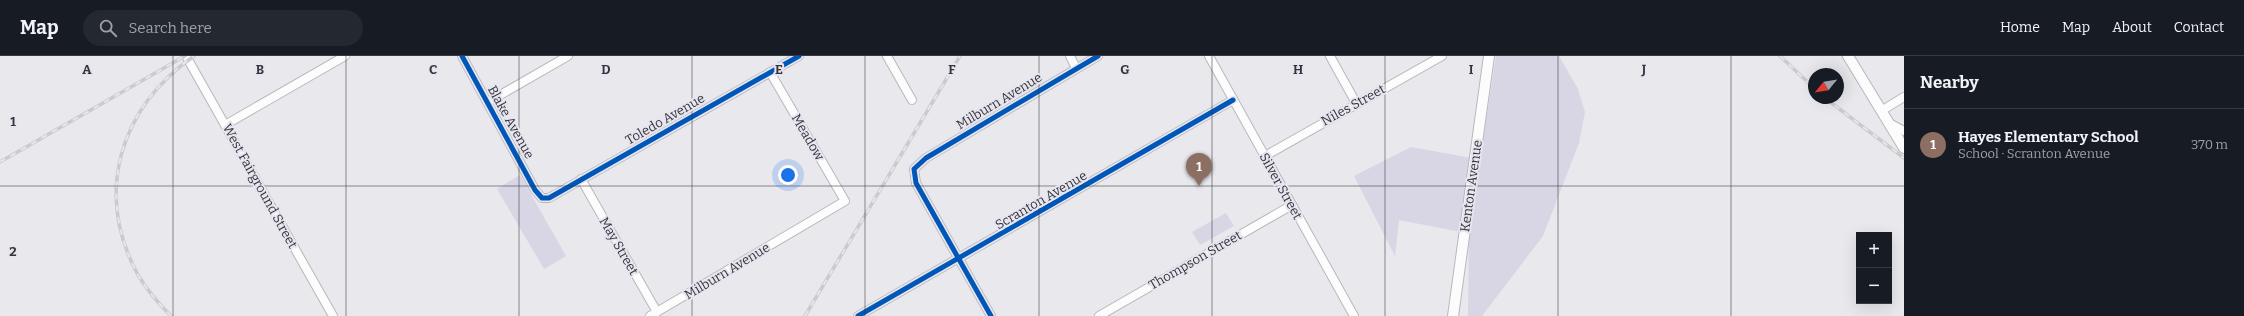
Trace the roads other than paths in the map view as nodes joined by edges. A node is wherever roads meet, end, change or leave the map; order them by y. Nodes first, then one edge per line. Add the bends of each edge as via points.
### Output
1 (186, 56) edge
2 (344, 56) edge
3 (462, 56) edge
4 (568, 56) edge
5 (799, 56) edge
6 (886, 56) edge
7 (1070, 56) edge
8 (1098, 56) edge
9 (1209, 56) edge
10 (1330, 56) edge
11 (1489, 56) edge
12 (1848, 56) edge
13 (1437, 57) edge
14 (1076, 68) junction
15 (770, 72) junction
16 (1904, 97) edge
17 (912, 100) dead end
18 (1233, 100) junction
19 (488, 102) junction
20 (1356, 103) junction
21 (1881, 111) junction
22 (1887, 122) junction
23 (225, 125) junction
24 (1904, 131) edge
25 (1904, 148) edge
26 (1265, 156) junction
27 (581, 179) junction
28 (542, 198) joint
29 (845, 201) joint
30 (1292, 204) junction
31 (960, 259) junction
32 (654, 314) edge
33 (333, 316) edge
34 (858, 316) edge
35 (991, 316) edge
36 (1099, 316) edge
37 (1354, 316) edge
38 (1453, 316) edge

1 - 23 street, West Fairground Street
2 - 23 street
3 - 19 street, Blake Avenue
4 - 19 street
5 - 15 street, Toledo Avenue
6 - 17 street
7 - 14 street
8 - 14 street, Milburn Avenue
9 - 18 street, Silver Street
10 - 20 street
11 - 38 main road, Kenton Avenue
12 - 21 main road
13 - 20 street, Niles Street
14 - 31 street, Milburn Avenue via 926,158 914,169 916,183
15 - 27 street, Toledo Avenue
15 - 29 street, Meadow
16 - 21 street
18 - 26 street, Silver Street
18 - 31 street, Scranton Avenue
19 - 28 street, Blake Avenue via 535,190
20 - 26 street, Niles Street
21 - 22 main road
22 - 24 street
22 - 25 main road
23 - 33 street, West Fairground Street
26 - 30 street, Silver Street
27 - 28 street, Toledo Avenue via 554,196
27 - 32 street, May Street
29 - 32 street, Milburn Avenue
30 - 36 street, Thompson Street
30 - 37 street, Silver Street
31 - 34 street, Scranton Avenue
31 - 35 street

